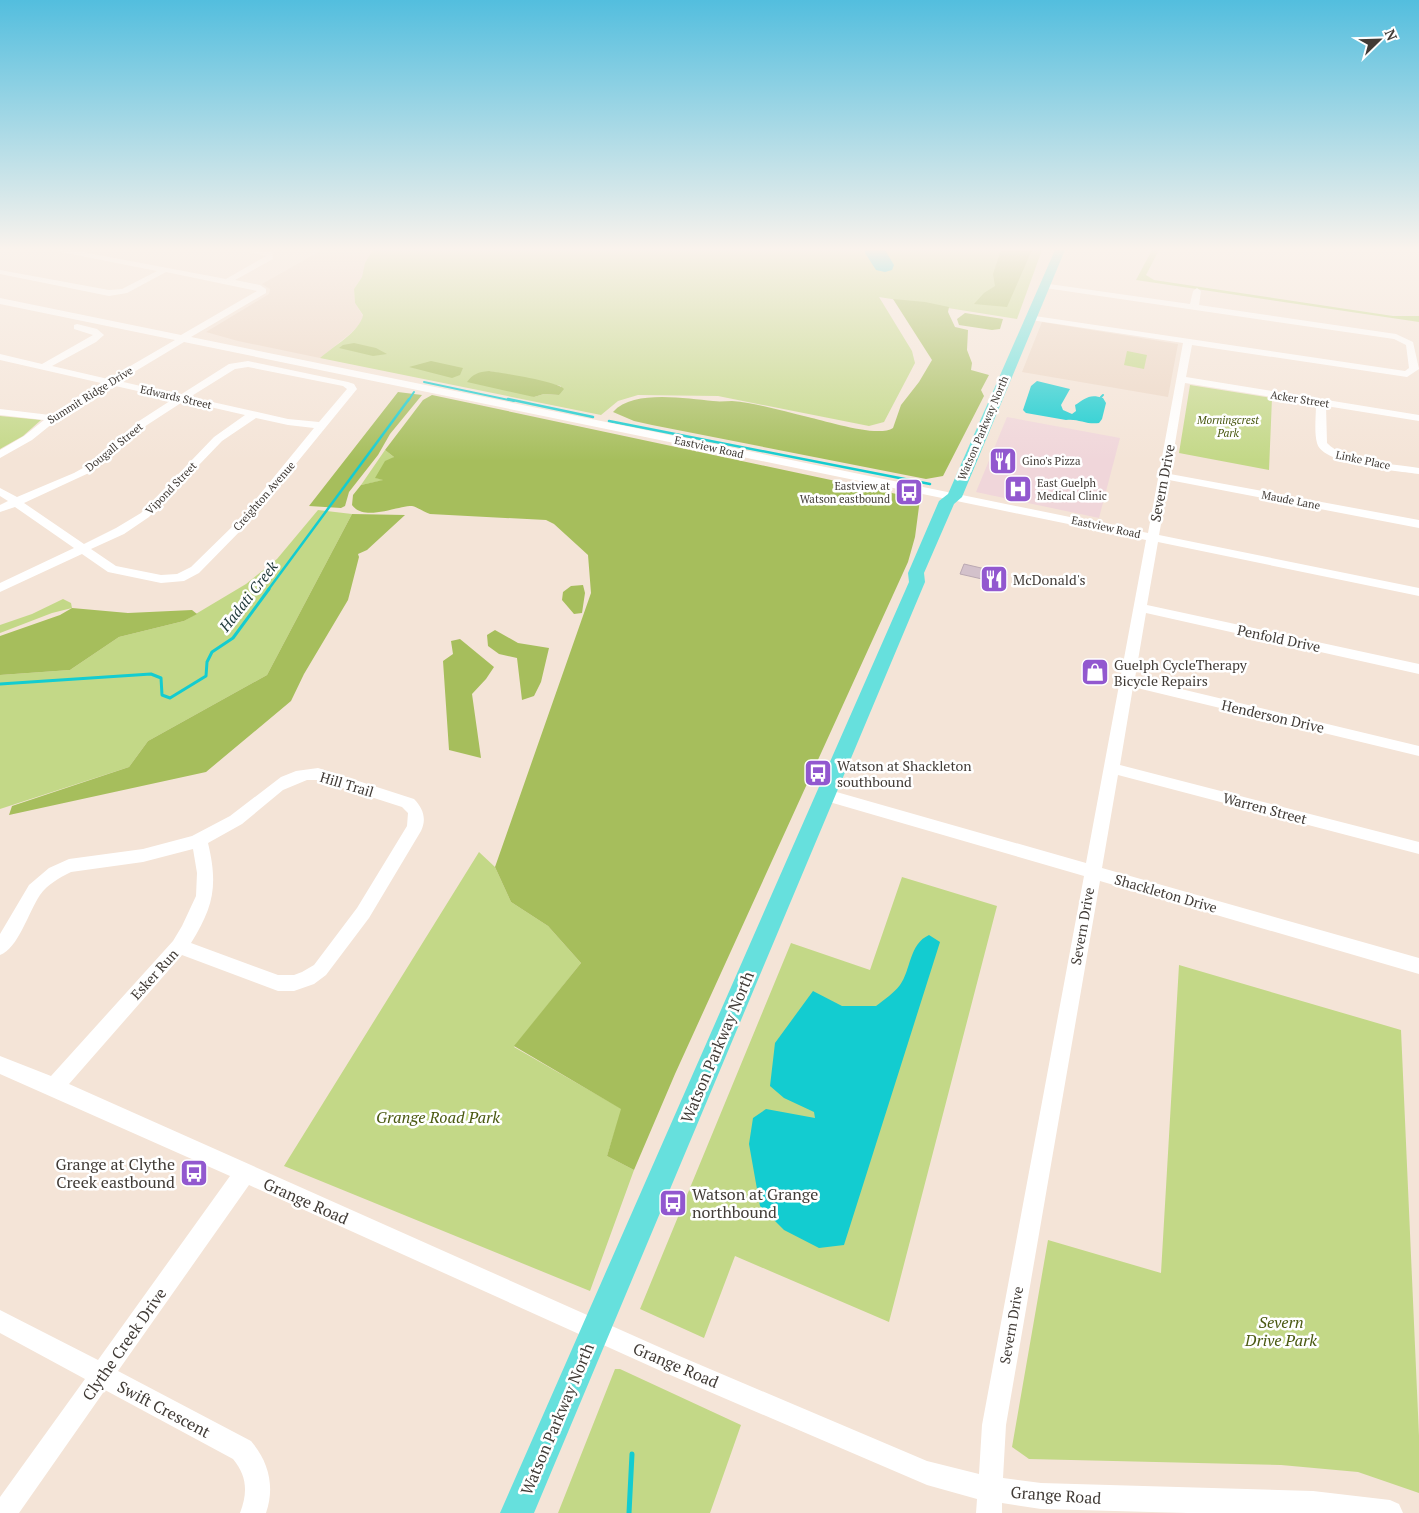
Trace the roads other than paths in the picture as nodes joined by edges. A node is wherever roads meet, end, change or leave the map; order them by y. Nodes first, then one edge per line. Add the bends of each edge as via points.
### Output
1 (95, 321) edge
2 (214, 321) edge
3 (1029, 321) edge
4 (1060, 321) edge
5 (1288, 321) edge
6 (66, 325) dead end
7 (184, 339) junction
8 (1188, 341) junction
9 (0, 358) edge
10 (43, 367) junction
11 (1182, 379) junction
12 (110, 382) junction
13 (181, 398) junction
14 (1321, 402) junction
15 (0, 412) edge
16 (253, 415) junction
17 (51, 418) junction
18 (1419, 418) edge
19 (323, 426) junction
20 (0, 455) edge
21 (1419, 471) edge
22 (1164, 476) junction
23 (0, 491) edge
24 (954, 497) junction
25 (16, 503) junction
26 (0, 510) edge
27 (1419, 524) edge
28 (1152, 537) junction
29 (82, 550) junction
30 (0, 588) edge
31 (1419, 592) edge
32 (1139, 608) junction
33 (1419, 669) edge
34 (1126, 681) junction
35 (1419, 751) edge
36 (1111, 768) junction
37 (826, 795) junction
38 (199, 841) junction
39 (1419, 848) edge
40 (1092, 872) junction
41 (179, 946) junction
42 (0, 948) edge
43 (1419, 966) edge
44 (0, 1065) edge
45 (54, 1087) junction
46 (244, 1174) junction
47 (0, 1321) edge
48 (596, 1330) junction
49 (101, 1376) junction
50 (989, 1501) edge
51 (4, 1513) edge
52 (253, 1513) edge
53 (517, 1513) edge
54 (1390, 1513) edge

1 - 7 street, Eastview Road
2 - 7 street, Summit Ridge Drive
3 - 24 main road, Watson Parkway North
4 - 8 street
5 - 8 street via 1399,338 1410,344 1414,369 1410,373 1399,374
6 - 10 street via 99,335
7 - 12 street, Summit Ridge Drive
7 - 24 street, Eastview Road
8 - 11 street, Severn Drive
9 - 10 street, Edwards Street
10 - 12 street, Edwards Street
11 - 14 street, Acker Street
11 - 22 street, Severn Drive
12 - 13 street, Edwards Street
12 - 17 street, Summit Ridge Drive
13 - 16 street, Edwards Street
13 - 19 street, Creighton Avenue via 226,369 244,364 351,386 352,392
13 - 25 street, Dougall Street via 135,429 87,470
14 - 18 street, Acker Street
14 - 21 street, Linke Place via 1322,444 1326,450 1343,457
15 - 17 street
16 - 19 street, Edwards Street
16 - 29 street, Vipond Street via 218,439 138,521
17 - 20 street, Summit Ridge Drive via 28,438
19 - 29 street, Creighton Avenue via 242,523 189,574 161,580 122,572 103,565
22 - 27 street, Maude Lane
22 - 28 street, Severn Drive
23 - 25 street, Creighton Avenue
24 - 28 street, Eastview Road
24 - 37 main road, Watson Parkway North via 957,503 924,578 917,582
25 - 26 street, Dougall Street
25 - 29 street, Creighton Avenue
28 - 31 street, Eastview Road
28 - 32 street, Severn Drive
29 - 30 street, Vipond Street
32 - 33 street, Penfold Drive
32 - 34 street, Severn Drive
34 - 35 street, Henderson Drive
34 - 36 street, Severn Drive
36 - 39 street, Warren Street
36 - 40 street, Severn Drive
37 - 40 street, Shackleton Drive
37 - 48 main road, Watson Parkway North
38 - 41 street, Esker Run via 206,873 206,900
38 - 41 street, Hill Trail via 231,823 283,782 306,773 408,803 418,819 363,913 320,970 308,978 294,983 278,983
38 - 42 street, Hill Trail via 57,870 35,887
40 - 43 street, Shackleton Drive
40 - 50 street, Severn Drive via 994,1425
41 - 45 street, Esker Run
44 - 45 street, Grange Road
45 - 46 street, Grange Road
46 - 48 street, Grange Road
46 - 49 street, Clythe Creek Drive
47 - 49 street, Swift Crescent
48 - 50 street, Grange Road
48 - 53 main road, Watson Parkway North
49 - 51 street, Clythe Creek Drive
49 - 52 street, Swift Crescent via 242,1450 258,1473
50 - 54 street, Grange Road via 1041,1496 1313,1504

